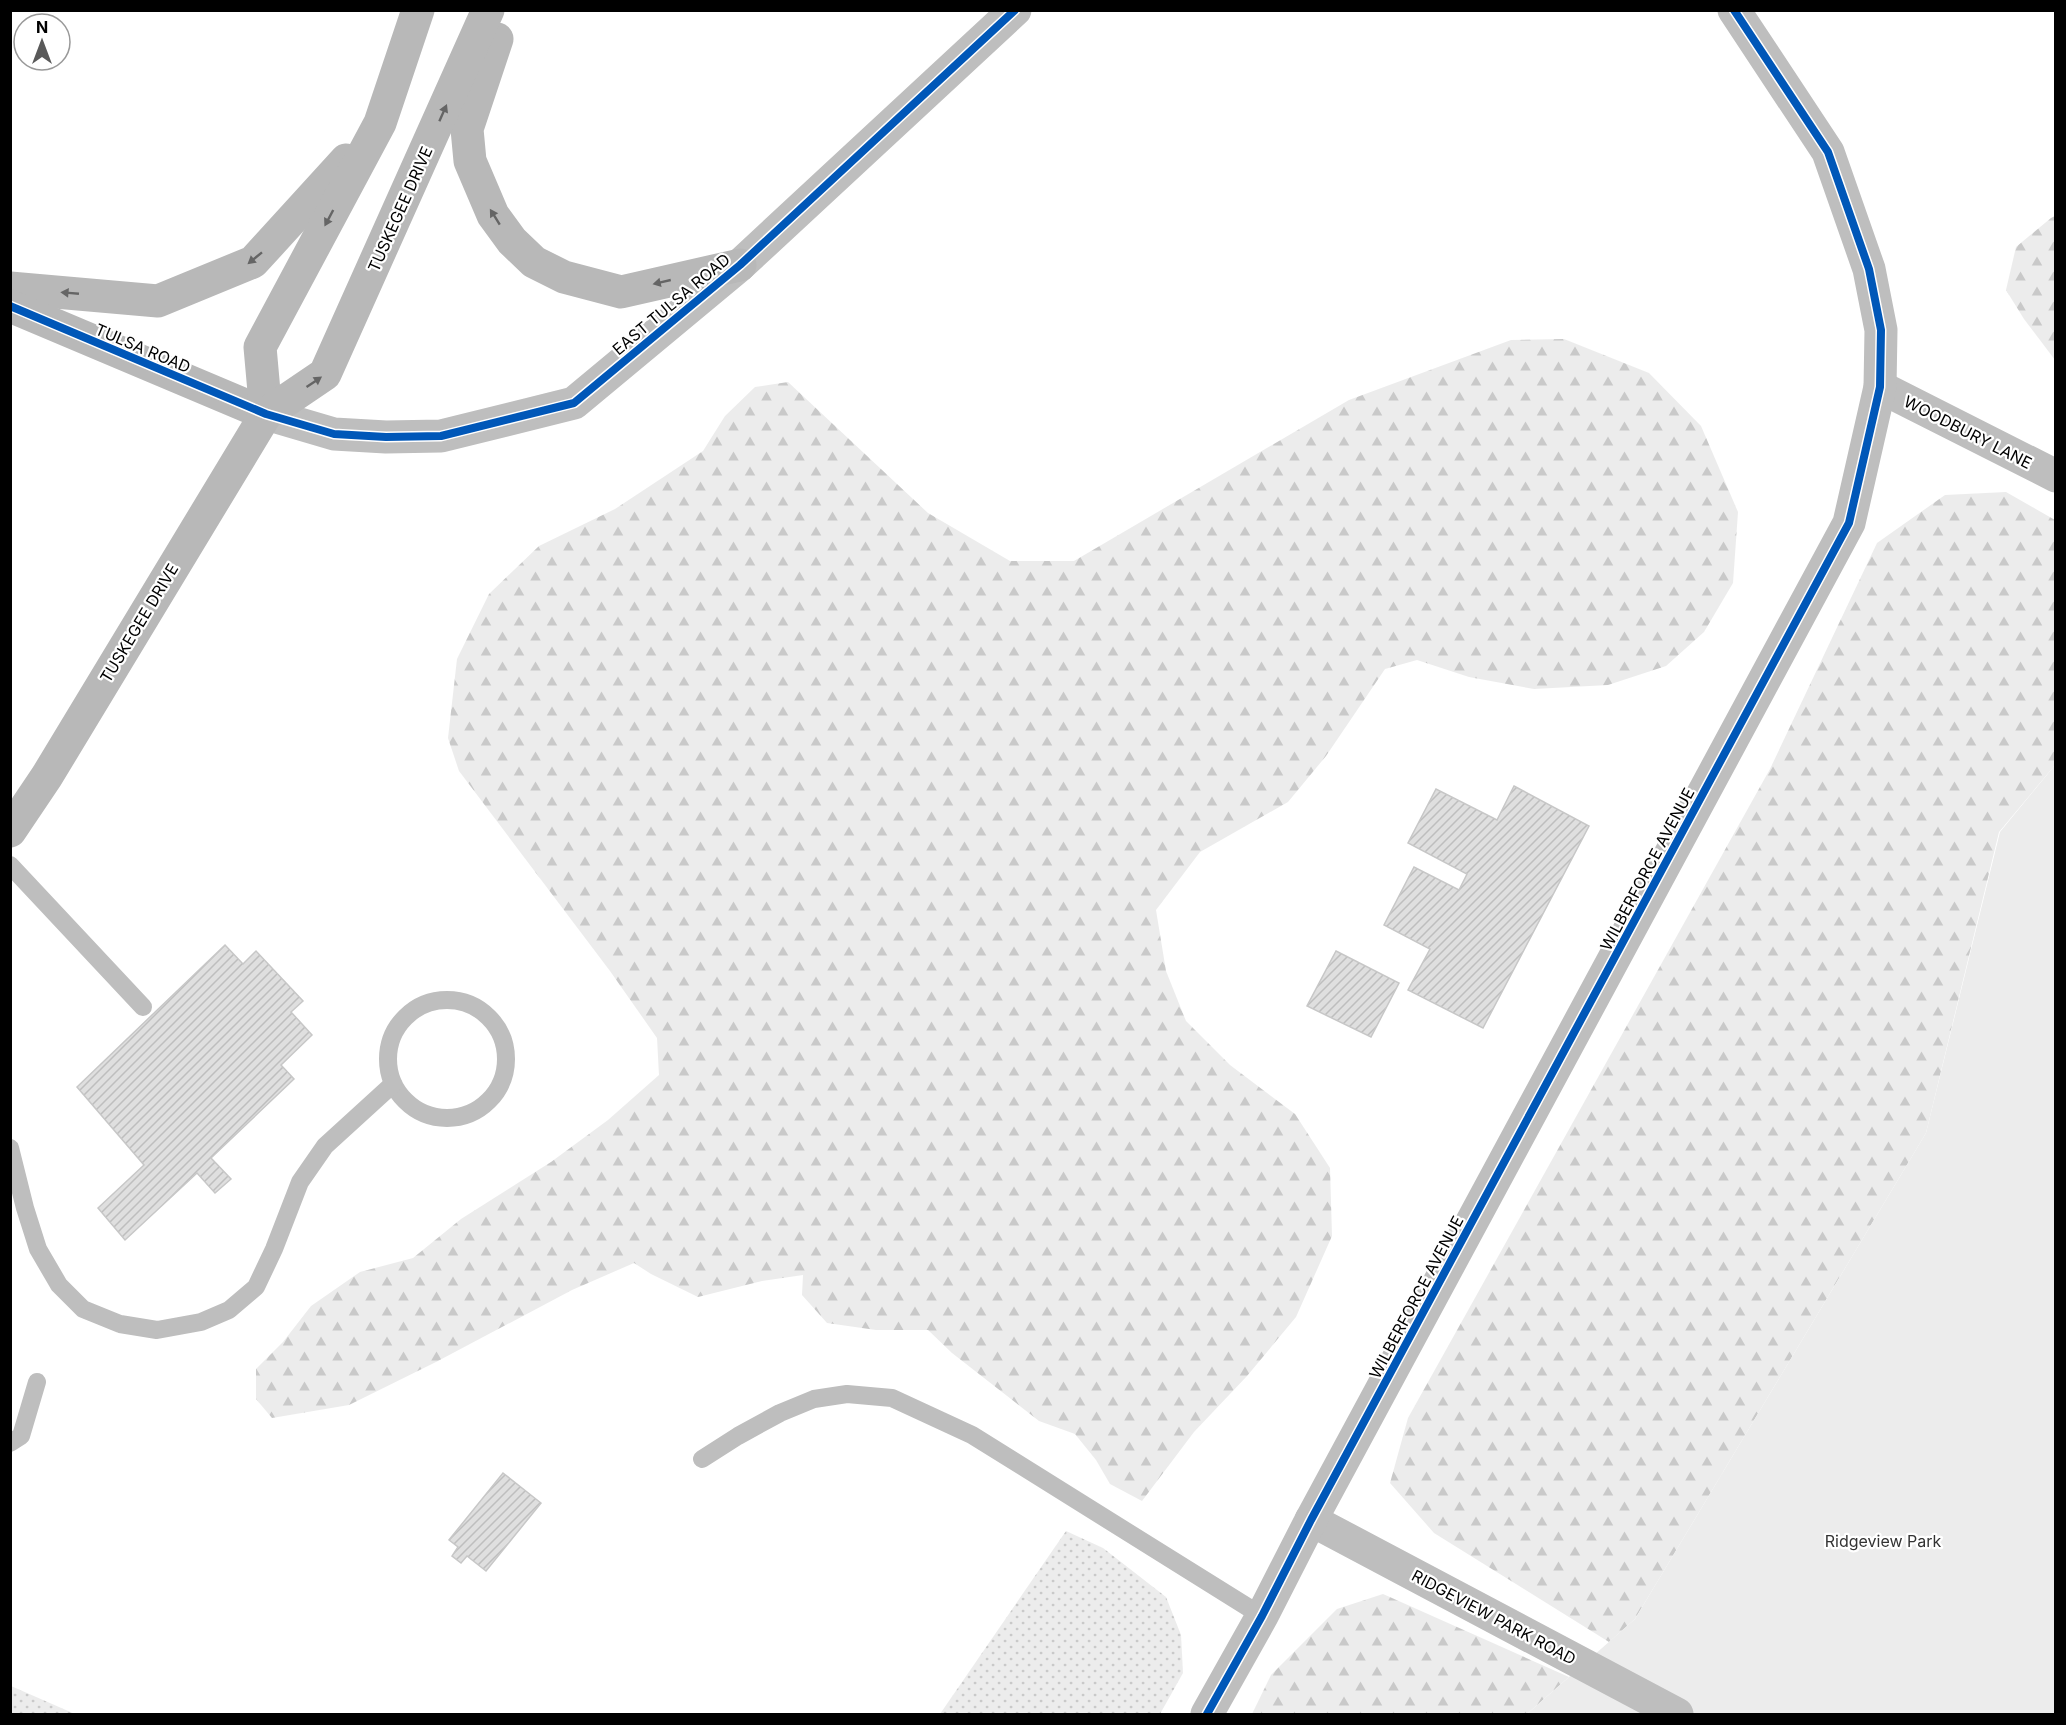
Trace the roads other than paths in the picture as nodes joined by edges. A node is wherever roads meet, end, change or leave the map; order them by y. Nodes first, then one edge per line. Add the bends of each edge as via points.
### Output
1 (418, 10) edge
2 (488, 10) edge
3 (501, 10) edge
4 (1015, 10) edge
5 (1734, 10) edge
6 (380, 123) junction
7 (740, 265) junction
8 (10, 288) edge
9 (10, 306) edge
10 (1880, 387) junction
11 (266, 414) junction
12 (2055, 476) edge
13 (10, 831) edge
14 (10, 865) edge
15 (143, 1007) dead end
16 (393, 1084) junction
17 (10, 1148) edge
18 (37, 1382) dead end
19 (10, 1443) edge
20 (702, 1459) dead end
21 (1311, 1520) junction
22 (1262, 1616) junction
23 (1207, 1714) edge
24 (1677, 1714) edge

1 - 6 street
11 -> 2 street, TUSKEGEE DRIVE via 326,374
7 -> 3 street via 621,292 564,277 534,262 512,241 493,215 480,187 470,161 467,129 497,39
4 - 7 street, EAST TULSA ROAD
5 - 10 street, WILBERFORCE AVENUE via 1828,152 1869,269 1881,330
6 -> 8 street via 253,262 158,301
6 -> 11 street via 260,347
7 - 11 street, EAST TULSA ROAD via 574,403 441,436 334,434
9 - 11 street, TULSA ROAD
10 - 12 street, WOODBURY LANE
10 - 21 street, WILBERFORCE AVENUE via 1849,523
11 - 13 street, TUSKEGEE DRIVE
14 - 15 lane
16 - 16 lane via 387,1066 388,1047 407,1014 423,1004 441,999 461,1000 493,1019 503,1037 507,1057 500,1086 480,1109 462,1117 441,1118 421,1113 405,1101
16 - 17 lane via 326,1146 300,1182 256,1287 229,1310 201,1322 157,1330 120,1324 83,1309 58,1285 38,1249
18 - 19 lane via 21,1437
20 - 22 lane via 780,1413 814,1399 848,1394 892,1398 972,1435
21 - 22 street, WILBERFORCE AVENUE
21 - 24 street, RIDGEVIEW PARK ROAD
22 - 23 street, WILBERFORCE AVENUE

